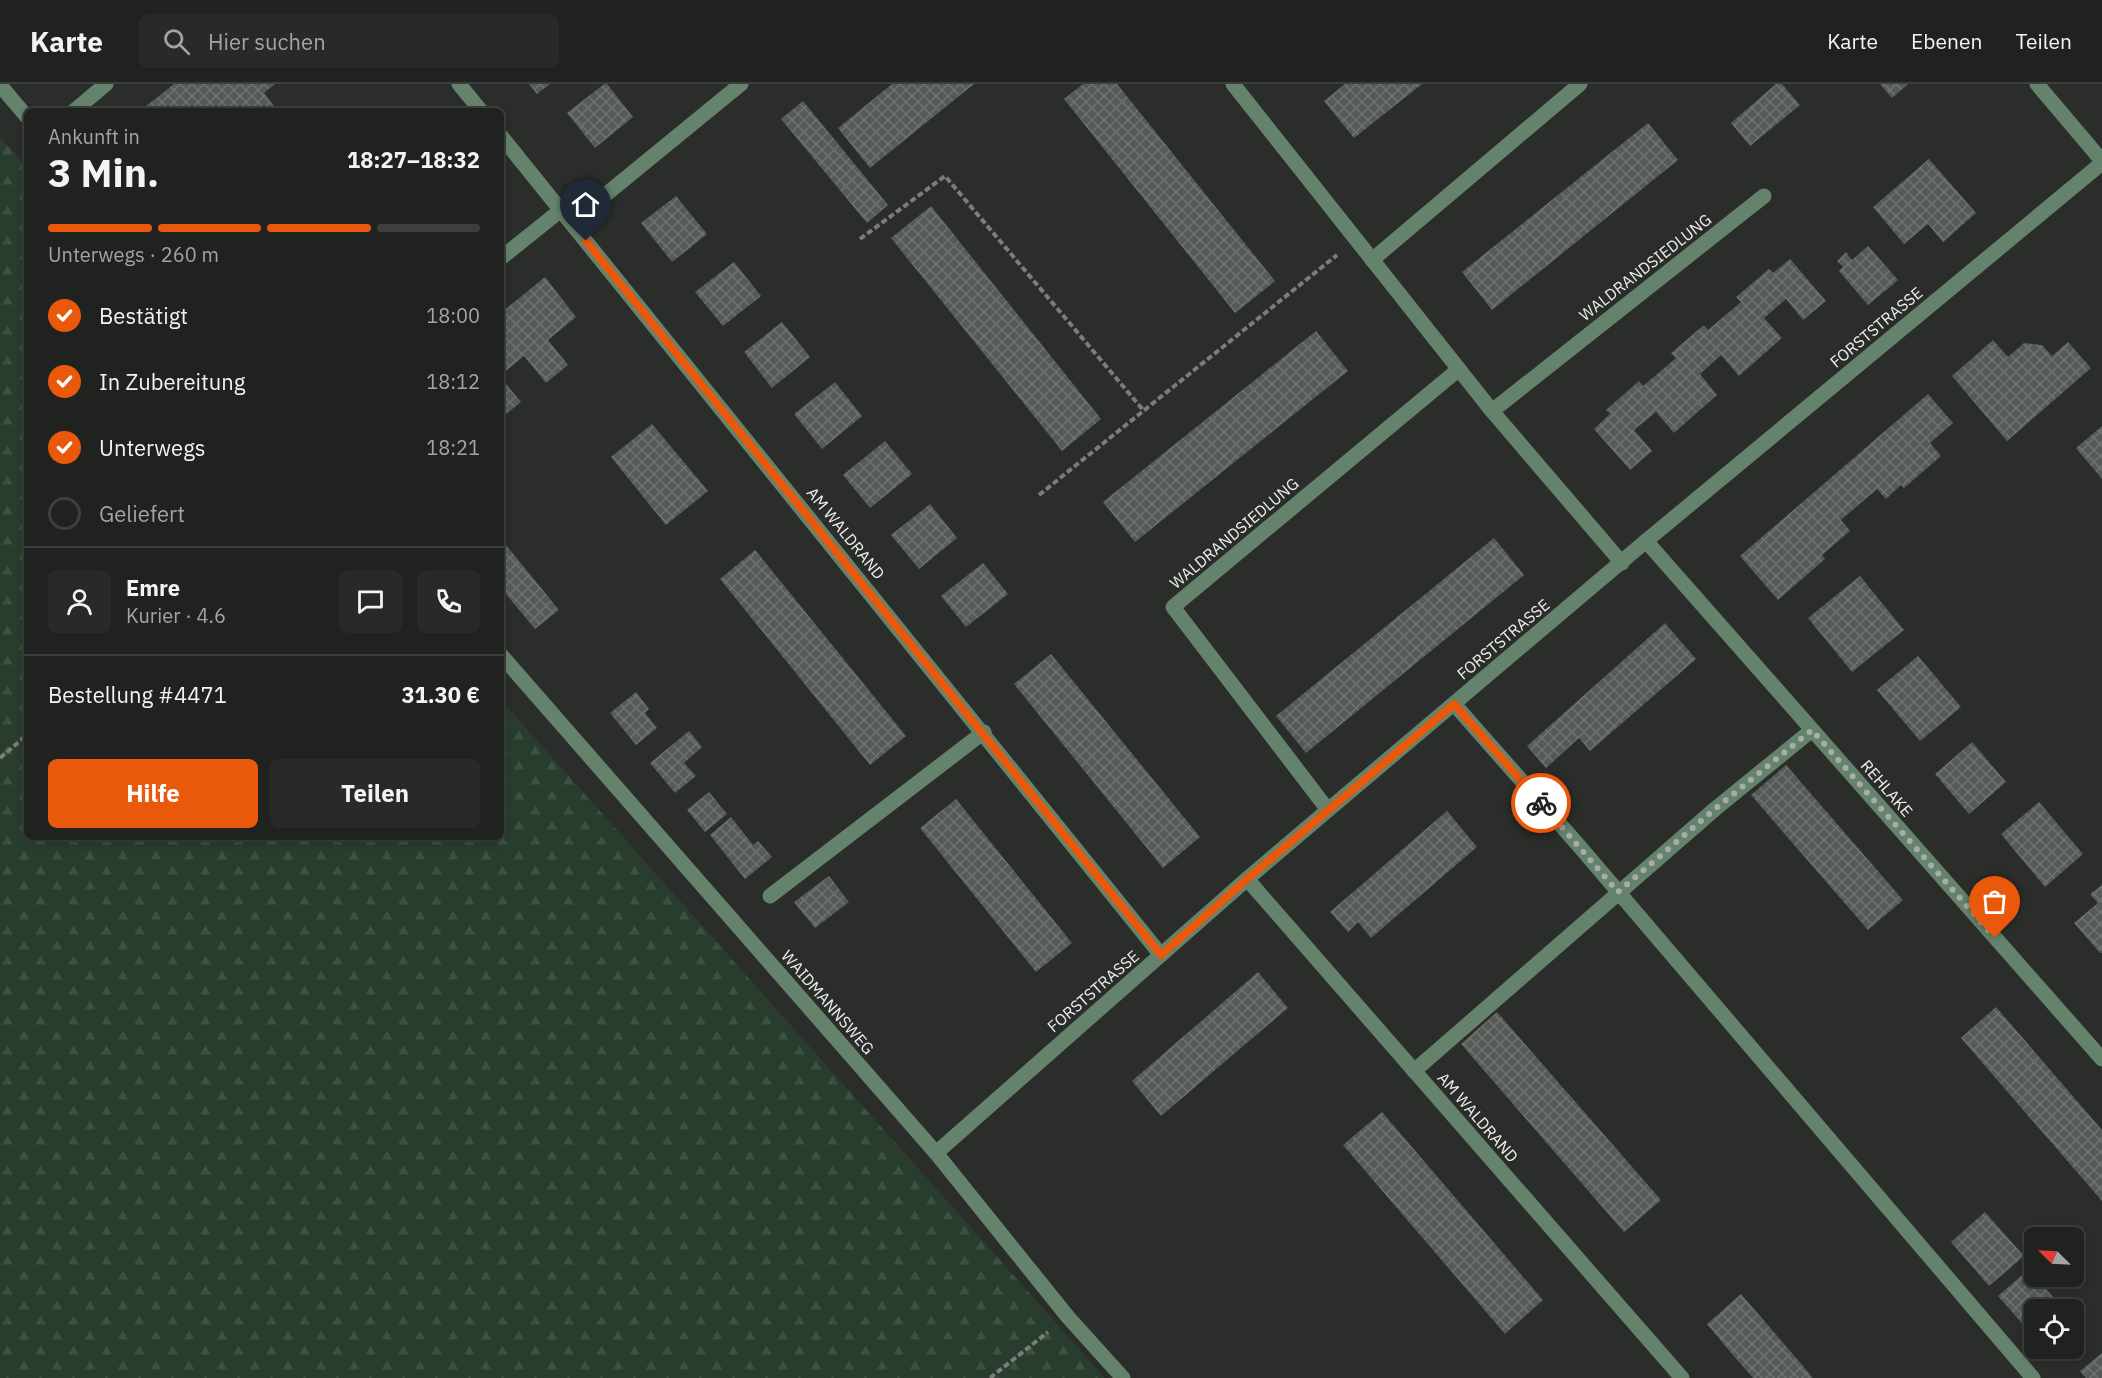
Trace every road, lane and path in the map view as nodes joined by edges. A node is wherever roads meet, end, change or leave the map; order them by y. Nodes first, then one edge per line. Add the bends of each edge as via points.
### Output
1 (106, 84) edge
2 (459, 84) edge
3 (741, 84) edge
4 (1233, 84) edge
5 (1580, 84) edge
6 (2037, 84) edge
7 (0, 85) edge
8 (78, 108) edge
9 (479, 108) edge
10 (24, 113) edge
11 (504, 140) edge
12 (2102, 162) edge
13 (1764, 196) dead end
14 (561, 210) junction
15 (571, 223) junction
16 (860, 239) dead end
17 (1356, 240) junction
18 (504, 256) edge
19 (1372, 260) junction
20 (1459, 369) junction
21 (1144, 411) junction
22 (1492, 411) junction
23 (1039, 495) dead end
24 (1646, 541) junction
25 (1622, 563) junction
26 (504, 658) edge
27 (1454, 704) junction
28 (1812, 730) junction
29 (984, 732) junction
30 (24, 738) edge
31 (0, 758) edge
32 (1328, 810) junction
33 (1247, 879) junction
34 (1618, 892) junction
35 (770, 897) dead end
36 (1161, 955) junction
37 (2102, 1059) edge
38 (1414, 1071) junction
39 (936, 1153) junction
40 (1068, 1317) junction
41 (990, 1378) edge
42 (1123, 1378) edge
43 (1682, 1378) edge
44 (2032, 1378) edge

1 - 8 street
2 - 9 street
3 - 15 street
4 - 17 street
5 - 19 street
6 - 12 street
7 - 10 street
11 - 14 street, AM WALDRAND
12 - 24 street, FORSTSTRASSE
13 - 22 street, WALDRANDSIEDLUNG
14 - 15 street, AM WALDRAND
14 - 18 street
15 - 29 street, AM WALDRAND
16 - 21 path via 945,176
17 - 19 street
17 - 21 path
19 - 20 street
20 - 22 street
20 - 32 street, WALDRANDSIEDLUNG via 1173,607
21 - 23 path
22 - 25 street
24 - 25 street, FORSTSTRASSE
24 - 28 street, REHLAKE
25 - 27 street, FORSTSTRASSE
26 - 39 street, WAIDMANNSWEG
27 - 32 street, FORSTSTRASSE
27 - 34 street
28 - 34 street
28 - 37 street, REHLAKE
29 - 35 street
29 - 36 street, AM WALDRAND
30 - 31 path
32 - 33 street, FORSTSTRASSE
33 - 36 street, FORSTSTRASSE
33 - 38 street, AM WALDRAND
34 - 38 street
34 - 44 street
36 - 39 street, FORSTSTRASSE
38 - 43 street, AM WALDRAND
39 - 40 street, WAIDMANNSWEG
40 - 41 path
40 - 42 street, WAIDMANNSWEG

